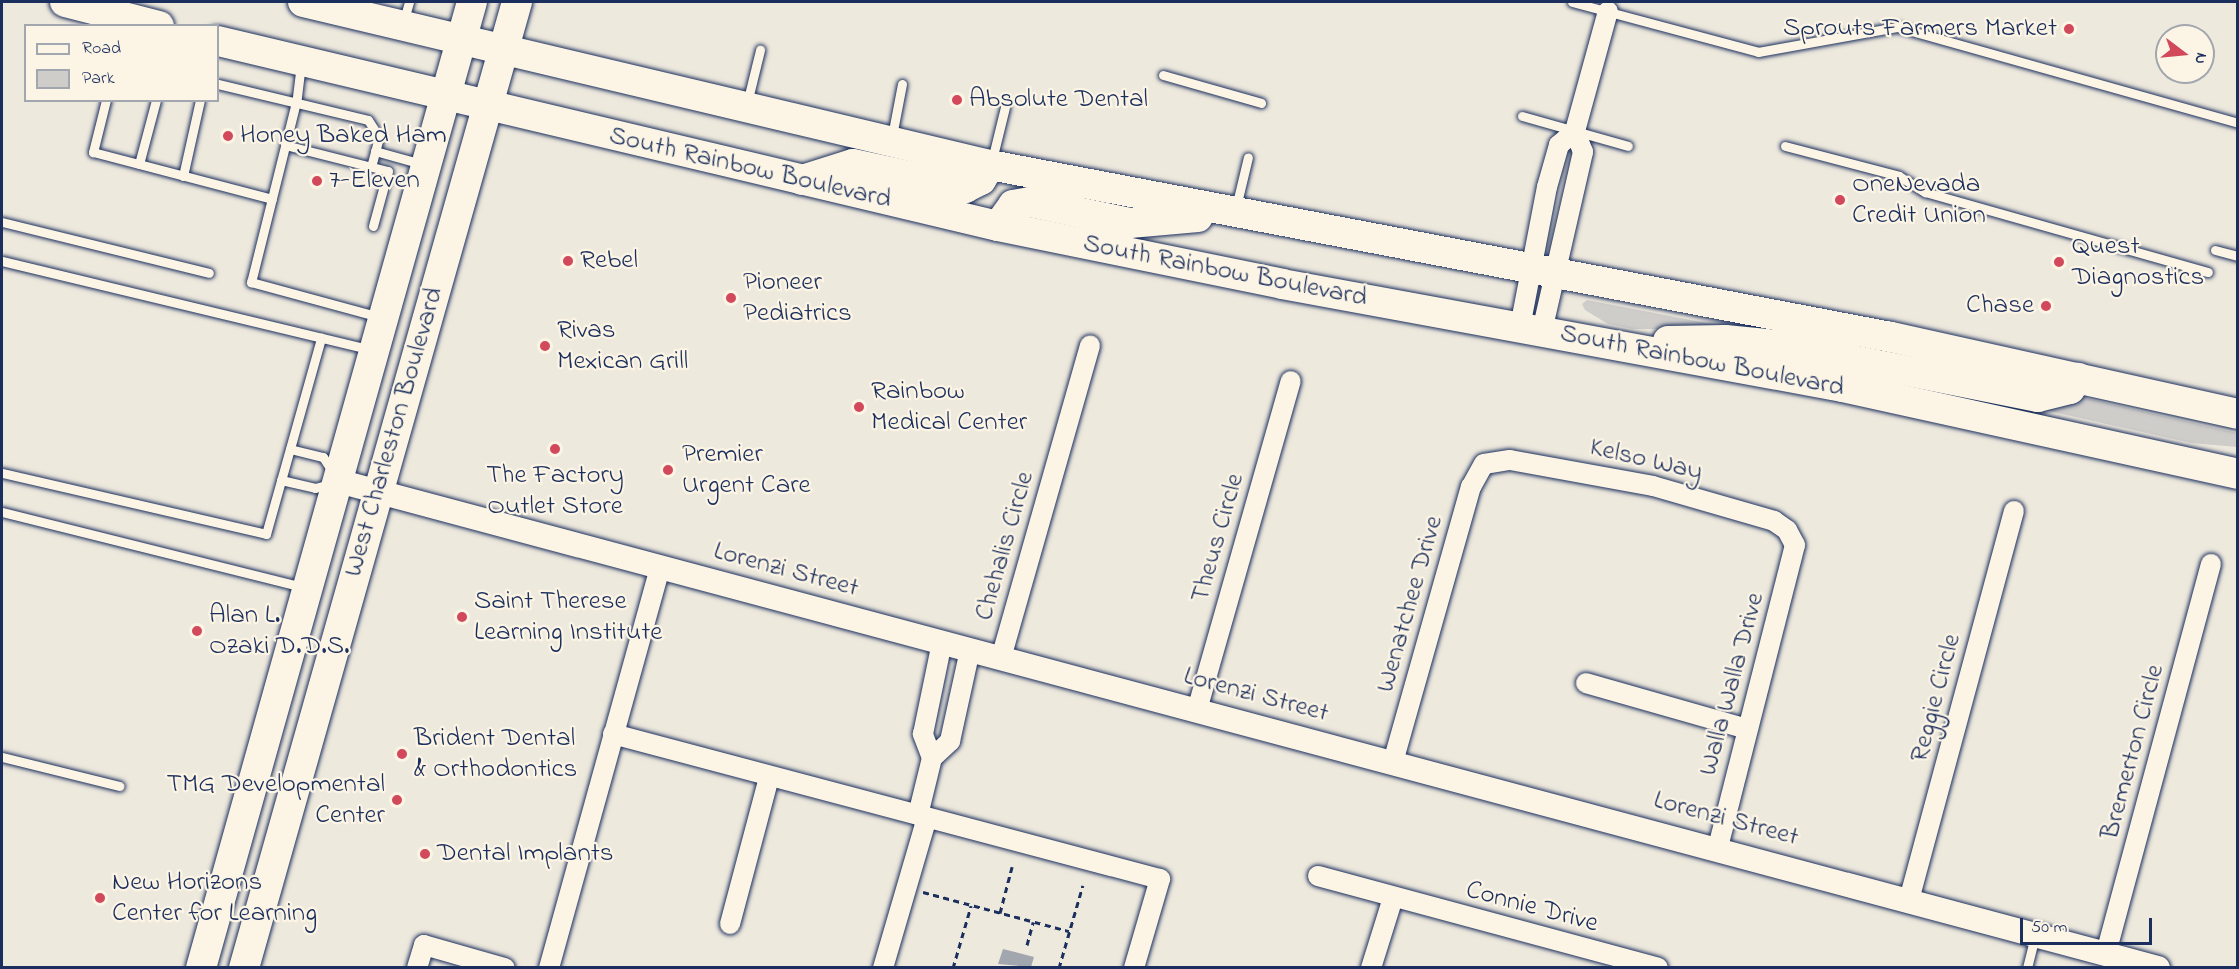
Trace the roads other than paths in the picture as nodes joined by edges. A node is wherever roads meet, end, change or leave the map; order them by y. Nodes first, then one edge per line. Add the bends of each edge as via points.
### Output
1 (65, 2) edge
2 (303, 2) edge
3 (471, 2) edge
4 (517, 2) edge
5 (1572, 2) edge
6 (336, 5) edge
7 (1608, 11) junction
8 (406, 14) edge
9 (132, 22) edge
10 (461, 40) junction
11 (219, 41) edge
12 (503, 49) junction
13 (760, 50) dead end
14 (301, 61) junction
15 (1163, 75) dead end
16 (219, 84) edge
17 (903, 84) dead end
18 (445, 96) junction
19 (106, 102) edge
20 (156, 102) edge
21 (200, 102) edge
22 (296, 102) junction
23 (1261, 103) dead end
24 (487, 105) junction
25 (1005, 107) dead end
26 (745, 108) junction
27 (1522, 116) dead end
28 (2238, 123) edge
29 (1575, 131) junction
30 (891, 142) junction
31 (285, 145) junction
32 (1628, 146) dead end
33 (1785, 146) dead end
34 (375, 151) junction
35 (1248, 157) dead end
36 (140, 164) junction
37 (425, 165) junction
38 (990, 165) junction
39 (371, 166) junction
40 (183, 176) junction
41 (799, 180) junction
42 (272, 199) junction
43 (1234, 215) junction
44 (2, 222) edge
45 (998, 225) junction
46 (373, 226) dead end
47 (2215, 250) dead end
48 (2238, 256) edge
49 (2, 261) edge
50 (1541, 271) junction
51 (2208, 272) dead end
52 (209, 273) dead end
53 (382, 317) junction
54 (1531, 328) junction
55 (321, 338) junction
56 (1608, 343) junction
57 (1090, 345) dead end
58 (374, 351) junction
59 (2078, 378) junction
60 (1291, 381) dead end
61 (2238, 414) edge
62 (290, 449) junction
63 (1484, 464) joint
64 (2, 473) edge
65 (2238, 474) edge
66 (281, 480) junction
67 (338, 481) junction
68 (377, 492) junction
69 (2014, 511) dead end
70 (2, 512) edge
71 (1791, 534) joint
72 (2211, 564) dead end
73 (660, 567) junction
74 (308, 588) junction
75 (942, 642) junction
76 (970, 650) junction
77 (1001, 658) junction
78 (1586, 683) dead end
79 (1197, 710) junction
80 (1748, 729) junction
81 (613, 734) junction
82 (2, 757) edge
83 (932, 758) junction
84 (1393, 762) junction
85 (769, 777) junction
86 (119, 786) dead end
87 (922, 816) junction
88 (1718, 848) junction
89 (1318, 876) dead end
90 (1393, 898) junction
91 (1909, 900) junction
92 (730, 924) dead end
93 (2036, 934) junction
94 (2106, 953) junction
95 (1598, 960) edge
96 (201, 968) edge
97 (244, 968) edge
98 (417, 968) edge
99 (505, 968) edge
100 (549, 968) edge
101 (883, 968) edge
102 (1134, 968) edge
103 (1371, 968) edge
104 (1658, 968) edge
105 (2027, 968) edge
106 (2158, 968) edge

1 - 9 main road
2 - 6 main road
3 - 10 main road, West Charleston Boulevard
4 - 12 main road, West Charleston Boulevard
5 - 7 lane
6 - 8 main road
7 - 28 lane via 1758,52 1897,27
7 - 29 street
8 - 10 main road
10 - 12 main road
10 - 18 main road, West Charleston Boulevard
11 - 14 main road, South Rainbow Boulevard
12 - 24 main road, West Charleston Boulevard
12 - 26 main road
13 - 26 lane
14 - 18 main road, South Rainbow Boulevard
14 - 22 lane
15 - 23 lane
16 - 22 lane
17 - 30 lane
18 - 24 main road, South Rainbow Boulevard
18 - 37 main road, West Charleston Boulevard
19 - 36 lane via 93,152
20 - 36 lane
21 - 40 lane
22 - 31 lane
22 - 34 lane via 368,120 379,137
24 - 41 main road, South Rainbow Boulevard
24 - 68 main road, West Charleston Boulevard
25 - 38 lane
26 - 30 main road
27 - 29 lane
29 - 32 lane
29 - 50 street via 1583,152
30 - 38 main road
31 - 39 lane
31 - 42 lane
33 - 51 lane via 1899,176 1925,192
34 - 37 lane
34 - 39 lane
35 - 43 lane
36 - 40 lane
37 - 53 main road, West Charleston Boulevard
38 - 41 main road via 981,180 964,188 853,164
38 - 43 main road
39 - 46 lane via 388,171
40 - 42 lane
41 - 45 main road, South Rainbow Boulevard
42 - 53 lane via 251,282
43 - 45 main road via 1130,223 1030,202 1013,205
43 - 50 main road
44 - 52 lane
45 - 54 main road, South Rainbow Boulevard via 1282,284
47 - 48 lane
49 - 55 lane
50 - 54 street
50 - 59 main road
53 - 58 main road, West Charleston Boulevard
54 - 56 main road, South Rainbow Boulevard
55 - 58 lane
55 - 62 lane
56 - 59 main road via 1725,340 1778,345 2038,398 2070,389
56 - 65 main road, South Rainbow Boulevard via 1980,415
57 - 77 street, Chehalis Circle
58 - 67 main road, West Charleston Boulevard
59 - 61 main road
60 - 79 street, Theus Circle
62 - 66 lane
62 - 67 lane via 323,457
63 - 71 street, Kelso Way via 1510,460 1653,486 1774,521
63 - 84 street, Wenatchee Drive via 1471,487
64 - 66 lane via 266,534
66 - 67 lane via 315,488
67 - 68 street, Lorenzi Street
67 - 74 main road, West Charleston Boulevard
68 - 73 street, Lorenzi Street
68 - 97 main road, West Charleston Boulevard
69 - 91 street, Reggie Circle
70 - 74 lane
71 - 80 street, Walla Walla Drive via 1794,553
72 - 94 street, Bremerton Circle
73 - 75 street, Lorenzi Street
73 - 81 street
74 - 96 main road, West Charleston Boulevard
75 - 76 street, Lorenzi Street
75 - 83 street via 923,734
76 - 77 street, Lorenzi Street
76 - 83 street via 950,741
77 - 79 street, Lorenzi Street
78 - 80 street
79 - 84 street, Lorenzi Street
80 - 88 street, Walla Walla Drive
81 - 85 street
81 - 100 street
82 - 86 lane
83 - 87 street
84 - 88 street, Lorenzi Street
85 - 87 street
85 - 92 street
87 - 101 street
87 - 102 street via 1160,879
88 - 91 street, Lorenzi Street
89 - 90 street, Connie Drive
90 - 95 street, Connie Drive
90 - 103 street
91 - 93 street, Lorenzi Street
93 - 94 street, Lorenzi Street
93 - 105 lane
94 - 106 street, Lorenzi Street
95 - 104 street, Connie Drive
98 - 99 street via 424,945

